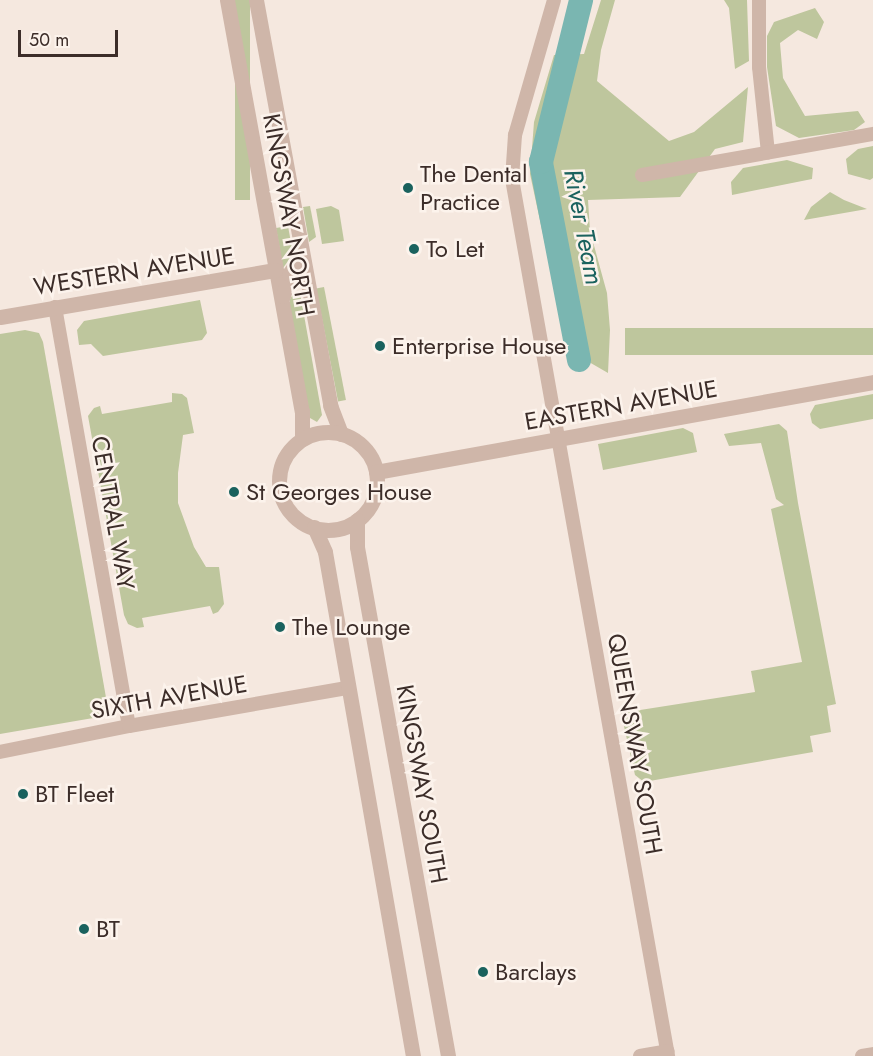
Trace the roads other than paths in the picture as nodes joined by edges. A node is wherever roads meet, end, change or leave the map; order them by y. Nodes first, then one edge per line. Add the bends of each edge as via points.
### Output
1 (227, 0) edge
2 (256, 0) edge
3 (554, 0) edge
4 (759, 0) edge
5 (873, 134) edge
6 (768, 153) junction
7 (642, 175) dead end
8 (303, 261) junction
9 (275, 270) junction
10 (281, 302) junction
11 (55, 307) junction
12 (0, 316) edge
13 (873, 382) edge
14 (340, 434) junction
15 (303, 439) junction
16 (560, 439) junction
17 (376, 472) junction
18 (357, 520) junction
19 (314, 527) junction
20 (347, 688) junction
21 (129, 726) junction
22 (0, 752) edge
23 (668, 1054) edge
24 (873, 1054) edge
25 (413, 1056) edge
26 (448, 1056) edge
27 (640, 1056) edge
28 (862, 1056) edge

1 - 9 street, KINGSWAY NORTH
2 - 8 street, KINGSWAY NORTH
3 - 16 street, QUEENSWAY SOUTH via 515,135 512,164
4 - 6 street via 759,67
5 - 6 street
6 - 7 street
8 - 10 street via 289,274
8 - 14 street, KINGSWAY NORTH via 330,405
9 - 10 street, KINGSWAY NORTH
9 - 11 street, WESTERN AVENUE
10 - 15 street, KINGSWAY NORTH via 302,411
11 - 12 street, WESTERN AVENUE
11 - 21 street, CENTRAL WAY
13 - 16 street, EASTERN AVENUE
14 - 15 street via 321,433
14 - 17 street via 366,450
15 - 19 street via 284,459 281,488 292,514
16 - 17 street, EASTERN AVENUE
16 - 23 street, QUEENSWAY SOUTH
17 - 18 street via 374,500
18 - 19 street via 337,528
18 - 26 street, KINGSWAY SOUTH via 357,547
19 - 20 street via 325,552
20 - 21 street, SIXTH AVENUE
20 - 25 street
21 - 22 street, SIXTH AVENUE
23 - 27 street
24 - 28 street

